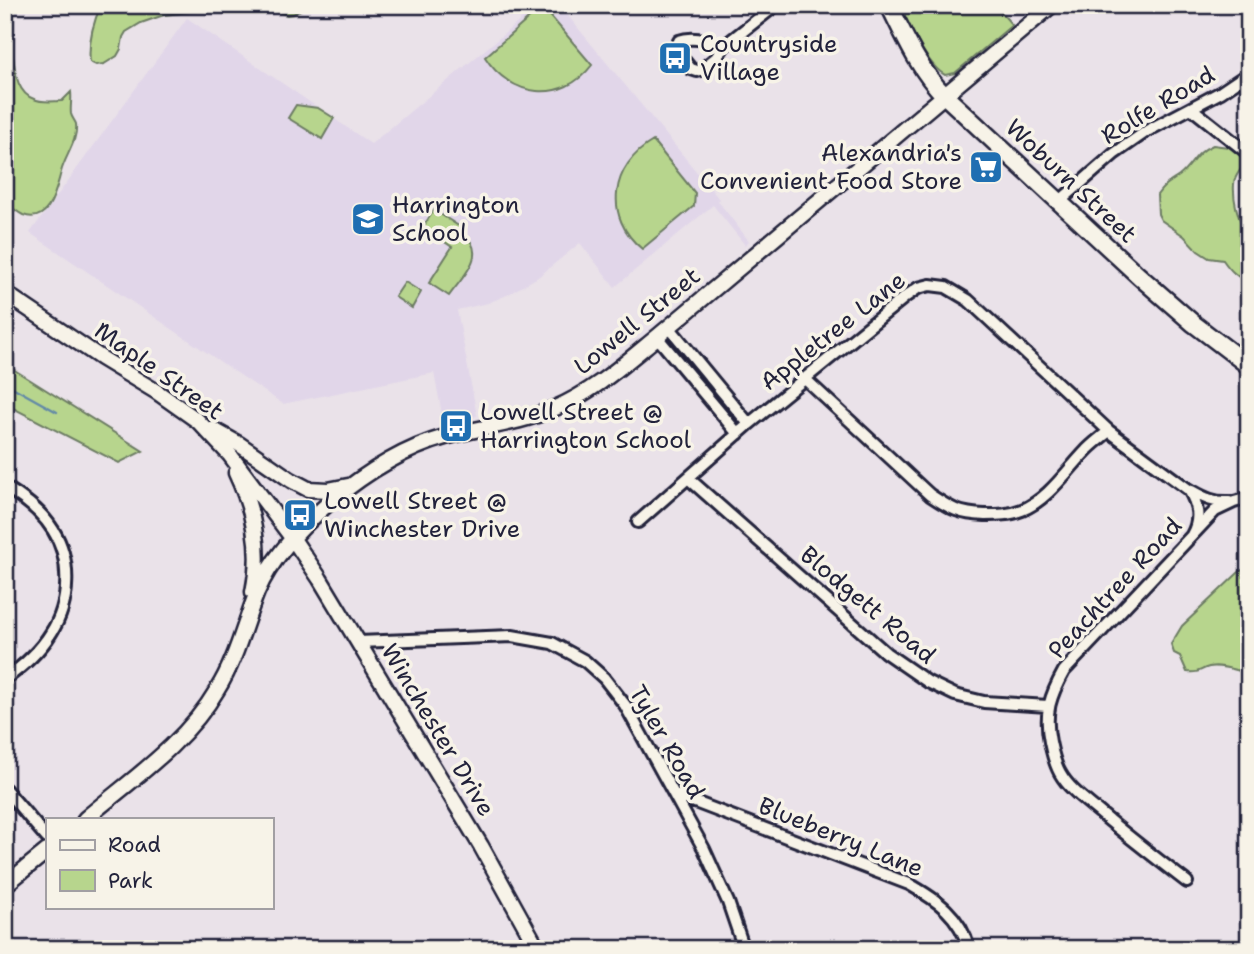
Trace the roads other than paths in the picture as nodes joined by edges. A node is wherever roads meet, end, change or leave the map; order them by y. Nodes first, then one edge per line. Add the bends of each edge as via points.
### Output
1 (776, 5) edge
2 (889, 5) edge
3 (1052, 5) edge
4 (724, 46) dead end
5 (1249, 73) edge
6 (944, 95) junction
7 (1191, 108) junction
8 (1249, 154) edge
9 (1060, 201) junction
10 (5, 293) edge
11 (669, 327) junction
12 (657, 337) junction
13 (1249, 366) edge
14 (805, 379) junction
15 (198, 421) junction
16 (750, 424) junction
17 (1109, 431) junction
18 (738, 434) junction
19 (216, 438) junction
20 (688, 478) junction
21 (351, 485) junction
22 (5, 487) edge
23 (1189, 490) junction
24 (1249, 498) edge
25 (1234, 502) junction
26 (638, 522) dead end
27 (1192, 535) junction
28 (293, 539) junction
29 (241, 637) junction
30 (358, 642) junction
31 (5, 679) edge
32 (1048, 706) junction
33 (5, 789) edge
34 (674, 794) junction
35 (86, 818) edge
36 (46, 837) edge
37 (46, 851) edge
38 (1187, 882) dead end
39 (5, 885) edge
40 (538, 949) edge
41 (744, 949) edge
42 (970, 949) edge

1 - 4 street
2 - 6 main road, Woburn Street via 923,68
3 - 6 main road, Lowell Street
5 - 7 street, Rolfe Road
6 - 9 main road, Woburn Street
6 - 11 main road, Lowell Street
7 - 8 street
7 - 9 street, Rolfe Road via 1114,154
9 - 13 main road, Woburn Street via 1139,276
10 - 15 main road, Maple Street
11 - 12 main road, Lowell Street
11 - 16 street
12 - 18 street
12 - 21 main road, Lowell Street via 593,388 561,406 430,442 393,458
14 - 16 street, Appletree Lane
14 - 17 street via 930,495 967,514 998,515 1033,504
14 - 17 street, Appletree Lane via 918,288 946,287 968,300
15 - 19 main road, Maple Street
15 - 21 main road via 308,489
16 - 18 street, Appletree Lane
17 - 23 street, Appletree Lane
18 - 20 street, Appletree Lane
19 - 28 main road, Maple Street
19 - 29 main road via 242,487 256,537 255,582
20 - 26 street, Appletree Lane
20 - 32 street, Blodgett Road via 886,653 928,682 984,702
21 - 28 main road, Lowell Street
22 - 31 street via 30,504 54,530 66,580 63,606 51,634
23 - 25 street, Appletree Lane via 1219,503
23 - 27 street via 1198,512
24 - 25 street, Peachtree Road
25 - 27 street, Peachtree Road via 1215,511
27 - 32 street, Peachtree Road via 1064,671
28 - 29 main road, Lowell Street via 261,585
28 - 30 main road, Winchester Drive
29 - 35 main road, Lowell Street via 204,710 163,753
30 - 34 street, Tyler Road via 512,636 552,643 586,661 604,678 625,705
30 - 40 main road, Winchester Drive
32 - 38 street, Peachtree Road via 1052,754 1060,773 1114,825
33 - 36 street
34 - 41 street, Tyler Road via 704,849
34 - 42 street, Blueberry Lane via 909,884 957,920
37 - 39 main road

